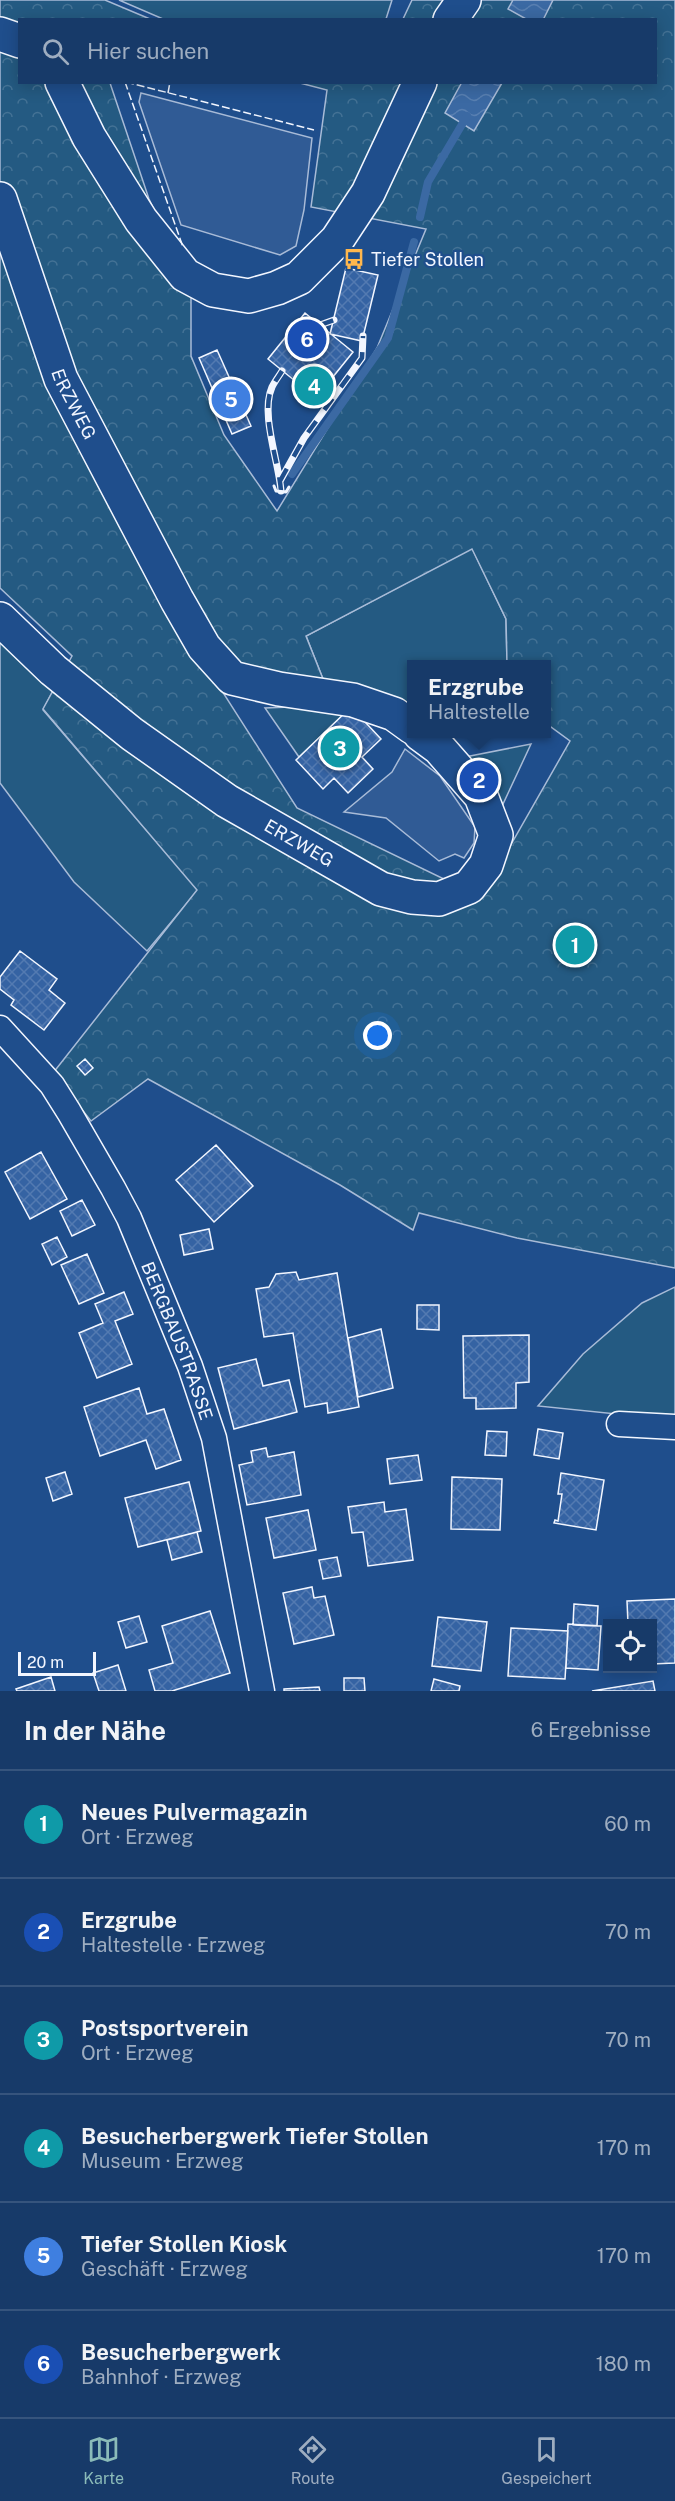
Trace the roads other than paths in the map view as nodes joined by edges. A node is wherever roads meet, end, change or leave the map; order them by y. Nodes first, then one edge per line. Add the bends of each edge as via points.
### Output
1 (464, 0) edge
2 (451, 18) edge
3 (0, 34) edge
4 (18, 40) edge
5 (63, 84) edge
6 (419, 84) edge
7 (0, 199) edge
8 (0, 619) edge
9 (407, 724) edge
10 (425, 738) edge
11 (0, 1028) edge
12 (619, 1424) dead end
13 (675, 1427) edge
14 (262, 1691) edge

1 - 2 street
3 - 4 street
5 - 6 street via 89,137 141,220 185,275 213,290 249,296 299,278 337,240 368,193
7 - 9 street, ERZWEG via 61,379 204,647 232,678 353,700 394,714
8 - 10 street, ERZWEG via 53,670 132,734 227,801 381,889 439,899 469,886 486,865 496,835 481,796
11 - 14 street, BERGBAUSTRASSE via 52,1085 113,1188 190,1366 214,1438
12 - 13 street

